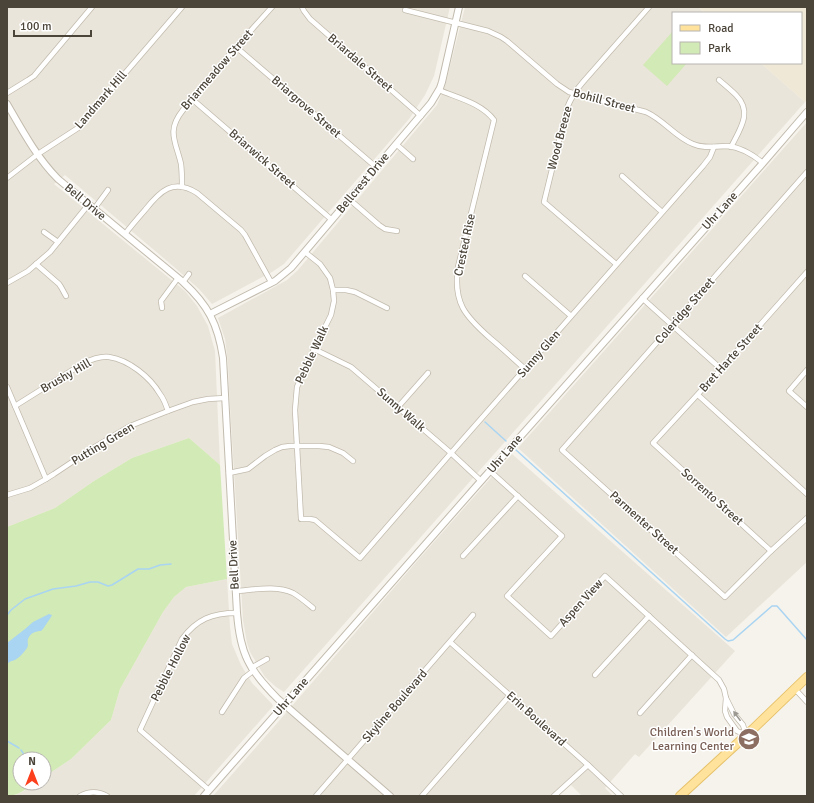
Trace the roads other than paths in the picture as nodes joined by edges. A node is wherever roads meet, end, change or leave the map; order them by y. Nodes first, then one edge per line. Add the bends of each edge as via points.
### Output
1 (92, 7) edge
2 (182, 7) edge
3 (272, 7) edge
4 (302, 7) edge
5 (459, 7) edge
6 (649, 7) edge
7 (405, 10) dead end
8 (456, 23) junction
9 (236, 47) junction
10 (719, 80) dead end
11 (439, 90) junction
12 (7, 93) edge
13 (574, 94) junction
14 (192, 99) junction
15 (7, 104) edge
16 (807, 112) edge
17 (421, 116) junction
18 (396, 144) junction
19 (714, 147) junction
20 (731, 147) junction
21 (38, 154) junction
22 (413, 159) dead end
23 (763, 163) junction
24 (376, 167) junction
25 (807, 172) edge
26 (622, 176) dead end
27 (7, 178) edge
28 (182, 187) junction
29 (108, 190) dead end
30 (349, 199) junction
31 (91, 207) junction
32 (662, 212) junction
33 (332, 220) junction
34 (397, 231) dead end
35 (44, 232) dead end
36 (125, 234) junction
37 (58, 242) junction
38 (305, 252) junction
39 (36, 264) junction
40 (616, 264) junction
41 (807, 272) edge
42 (189, 274) dead end
43 (525, 276) dead end
44 (180, 280) junction
45 (271, 282) junction
46 (7, 283) edge
47 (333, 290) junction
48 (66, 296) dead end
49 (642, 298) junction
50 (162, 308) dead end
51 (387, 308) dead end
52 (210, 314) junction
53 (571, 316) junction
54 (672, 325) junction
55 (314, 349) junction
56 (525, 369) junction
57 (721, 369) junction
58 (807, 370) edge
59 (428, 373) dead end
60 (7, 387) edge
61 (698, 395) junction
62 (225, 398) junction
63 (15, 406) junction
64 (807, 407) edge
65 (398, 408) junction
66 (168, 411) junction
67 (653, 443) joint
68 (297, 446) junction
69 (562, 450) joint
70 (451, 453) junction
71 (352, 461) dead end
72 (490, 471) junction
73 (229, 473) junction
74 (46, 479) junction
75 (481, 481) junction
76 (807, 494) edge
77 (7, 495) edge
78 (518, 496) junction
79 (807, 518) edge
80 (771, 551) junction
81 (463, 556) dead end
82 (360, 558) joint
83 (235, 591) junction
84 (313, 608) dead end
85 (237, 613) junction
86 (473, 615) dead end
87 (649, 616) junction
88 (450, 642) junction
89 (692, 655) junction
90 (268, 659) dead end
91 (252, 669) junction
92 (595, 675) dead end
93 (807, 678) edge
94 (795, 689) junction
95 (510, 695) junction
96 (726, 698) junction
97 (807, 702) edge
98 (285, 705) junction
99 (222, 712) dead end
100 (640, 712) dead end
101 (746, 735) junction
102 (348, 759) junction
103 (588, 765) junction
104 (209, 790) junction
105 (80, 796) edge
106 (107, 796) edge
107 (204, 796) edge
108 (316, 796) edge
109 (390, 796) edge
110 (422, 796) edge
111 (554, 796) edge
112 (621, 796) edge
113 (680, 796) edge

1 - 12 street via 34,76
2 - 21 street, Landmark Hill via 78,128
3 - 9 street, Briarmeadow Street
4 - 17 street, Briardale Street via 310,19
5 - 8 street, Bellcrest Drive
6 - 13 street, Wood Breeze
7 - 8 street, Bohill Street
8 - 11 street, Bellcrest Drive
8 - 13 street, Bohill Street via 501,37 556,84
9 - 14 street, Briarmeadow Street
9 - 24 street, Briargrove Street
10 - 20 street via 736,96 744,108 744,120
11 - 17 street, Bellcrest Drive
11 - 56 street, Crested Rise via 483,109 494,120 458,267 457,290 462,306 475,325
13 - 19 street, Bohill Street via 646,112 684,140 697,146
13 - 40 street, Wood Breeze via 566,108 544,202
14 - 28 street, Briarmeadow Street via 176,120 173,136 182,170
14 - 33 street, Briarwick Street
15 - 21 street, Bell Drive
16 - 23 street, Uhr Lane
17 - 18 street, Bellcrest Drive
18 - 22 street
18 - 24 street, Bellcrest Drive
19 - 20 street, Bohill Street
19 - 32 street, Sunny Glen via 703,166
20 - 23 street, Bohill Street via 748,152
21 - 27 street, Landmark Hill
21 - 31 street, Bell Drive via 56,177
23 - 49 street, Uhr Lane
24 - 30 street, Bellcrest Drive
25 - 54 street, Coleridge Street
26 - 32 street
28 - 36 street via 164,190 156,196
28 - 45 street via 197,193 241,230
29 - 31 street
30 - 33 street, Bellcrest Drive
30 - 34 street via 379,225
31 - 36 street, Bell Drive
31 - 37 street
32 - 40 street, Sunny Glen
33 - 38 street, Bellcrest Drive
35 - 37 street
36 - 44 street, Bell Drive
37 - 39 street
38 - 45 street, Bellcrest Drive via 287,272
38 - 47 street, Pebble Walk via 316,260 330,278
39 - 46 street
39 - 48 street via 62,287
40 - 53 street, Sunny Glen
41 - 57 street, Bret Harte Street
42 - 44 street
43 - 53 street
44 - 50 street via 161,301
44 - 52 street, Bell Drive via 201,300
45 - 52 street, Bellcrest Drive
47 - 51 street via 355,292
47 - 55 street, Pebble Walk via 331,315
49 - 54 street
49 - 72 street, Uhr Lane
52 - 62 street, Bell Drive via 221,346
53 - 56 street, Sunny Glen
54 - 57 street
54 - 69 street, Coleridge Street
55 - 65 street, Sunny Walk via 352,368
55 - 68 street, Pebble Walk via 297,387
56 - 70 street, Sunny Glen
57 - 61 street, Bret Harte Street
58 - 64 street via 788,391
59 - 65 street
60 - 63 street
61 - 67 street, Bret Harte Street
61 - 76 street
62 - 66 street, Putting Green via 201,400
62 - 73 street, Bell Drive
63 - 66 street, Brushy Hill via 87,362 108,357 125,362 139,371 157,389
63 - 74 street
65 - 70 street, Sunny Walk
66 - 74 street, Putting Green via 130,426
67 - 80 street, Sorrento Street
68 - 71 street via 329,447 343,453
68 - 73 street via 275,450 248,469
68 - 82 street, Pebble Walk via 301,519 315,520
69 - 80 street, Parmenter Street via 725,597
70 - 75 street, Sunny Walk
70 - 82 street, Sunny Glen
72 - 75 street, Uhr Lane
72 - 78 street, Aspen View
73 - 83 street, Bell Drive
74 - 77 street, Putting Green via 30,488
75 - 98 street, Uhr Lane
78 - 81 street
78 - 87 street, Aspen View via 562,536 507,596 551,636 605,576
79 - 80 street
83 - 84 street via 284,590 302,598
83 - 85 street, Bell Drive
85 - 91 street, Bell Drive via 239,636
85 - 104 street, Pebble Hollow via 211,616 198,623 182,639 140,730
86 - 88 street, Skyline Boulevard
87 - 89 street, Aspen View
87 - 92 street
88 - 95 street, Erin Boulevard
88 - 102 street, Skyline Boulevard
89 - 96 street, Aspen View via 721,683
89 - 100 street
90 - 91 street
91 - 98 street, Bell Drive via 262,683
91 - 99 street
93 - 94 main road
94 - 97 street
94 - 101 main road
95 - 103 street, Erin Boulevard
95 - 110 street
101 -> 96 street, Aspen View via 743,725
96 - 101 street, Aspen View via 726,717 737,731
98 - 102 street, Bell Drive
98 - 104 street, Uhr Lane
101 - 113 main road
102 - 108 street, Skyline Boulevard
102 - 109 street, Bell Drive
103 - 111 street
103 - 112 street, Erin Boulevard
104 - 107 street, Uhr Lane
105 - 106 street via 94,792

